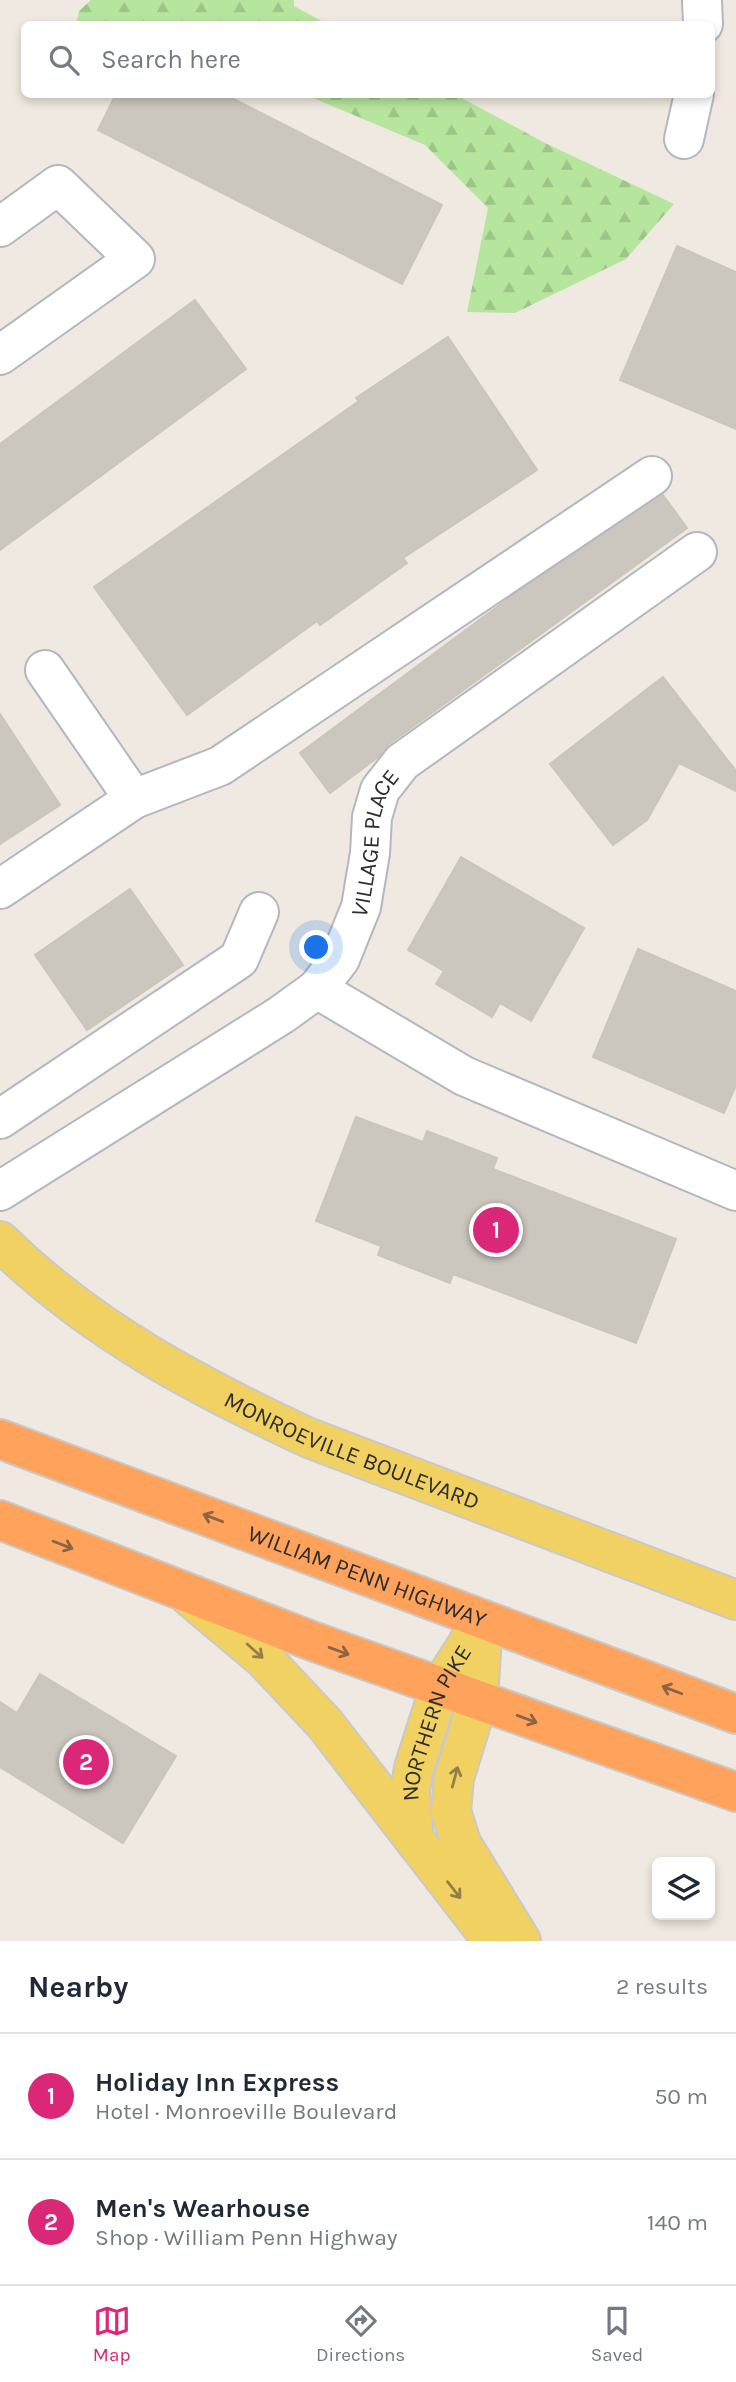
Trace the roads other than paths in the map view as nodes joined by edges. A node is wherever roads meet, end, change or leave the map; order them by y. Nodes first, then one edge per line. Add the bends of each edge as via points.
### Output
1 (702, 0) edge
2 (703, 21) edge
3 (693, 98) edge
4 (684, 139) dead end
5 (0, 227) edge
6 (6, 339) edge
7 (652, 476) dead end
8 (698, 552) dead end
9 (45, 670) dead end
10 (134, 799) junction
11 (0, 889) edge
12 (259, 912) dead end
13 (317, 989) junction
14 (0, 1119) edge
15 (0, 1191) edge
16 (736, 1191) edge
17 (0, 1241) edge
18 (0, 1439) edge
19 (0, 1520) edge
20 (184, 1592) junction
21 (736, 1600) edge
22 (483, 1620) junction
23 (440, 1688) junction
24 (478, 1701) junction
25 (736, 1714) edge
26 (736, 1792) edge
27 (414, 1839) junction
28 (493, 1941) edge
29 (521, 1941) edge

1 - 2 street
3 - 4 street
5 - 6 street via 58,185 135,259
7 - 10 street via 220,766
8 - 13 street, VILLAGE PLACE via 402,762 380,790 372,817 361,906 340,959
9 - 10 street
10 - 11 street
12 - 14 street via 239,959
13 - 15 street, VILLAGE PLACE
13 - 16 street via 464,1076
17 - 21 main road, MONROEVILLE BOULEVARD via 55,1290 151,1358 234,1403 309,1438
22 -> 18 highway, WILLIAM PENN HIGHWAY
19 -> 20 highway
20 -> 23 highway
20 -> 27 main road via 295,1690
22 - 23 main road, NORTHERN PIKE
22 - 24 main road, NORTHERN PIKE
25 -> 22 highway, WILLIAM PENN HIGHWAY
23 - 24 highway
23 - 27 main road, NORTHERN PIKE via 410,1791
24 -> 26 highway
29 -> 24 main road, NORTHERN PIKE via 461,1843 453,1819 452,1786
27 -> 28 main road, NORTHERN PIKE

